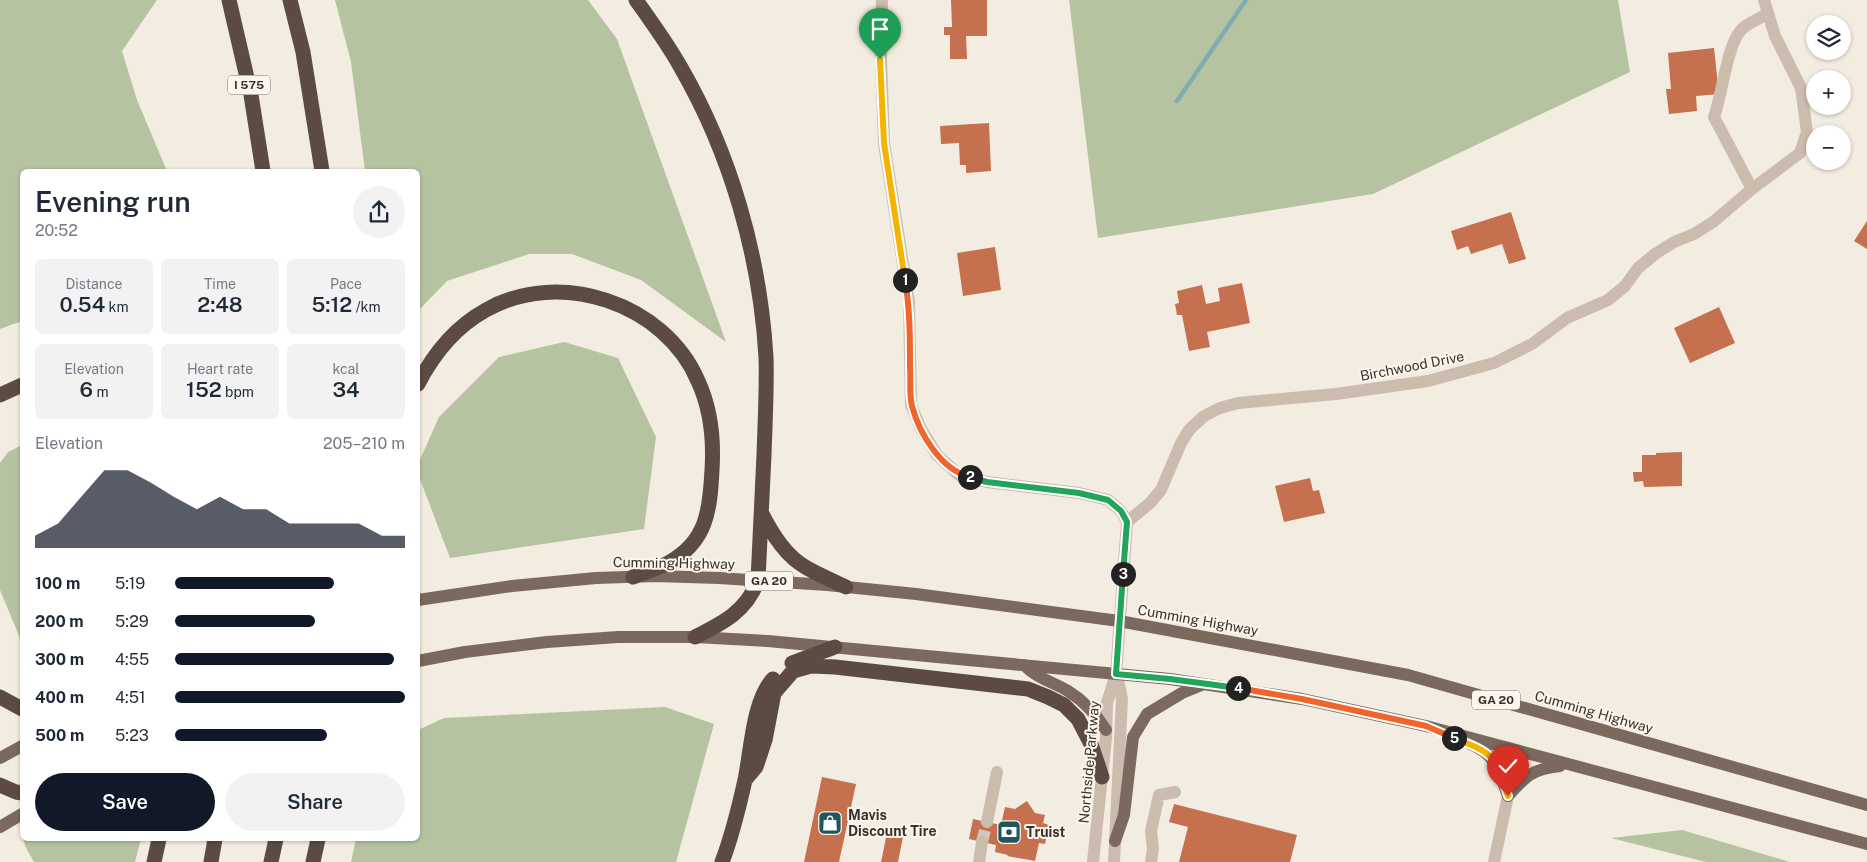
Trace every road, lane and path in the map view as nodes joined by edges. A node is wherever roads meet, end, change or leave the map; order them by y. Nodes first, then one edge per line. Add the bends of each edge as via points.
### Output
1 (229, 0) edge
2 (290, 0) edge
3 (636, 0) edge
4 (882, 0) edge
5 (1764, 0) edge
6 (1768, 14) junction
7 (263, 169) edge
8 (322, 169) edge
9 (1752, 188) junction
10 (420, 380) edge
11 (20, 386) edge
12 (0, 395) edge
13 (761, 512) junction
14 (1127, 522) junction
15 (633, 577) junction
16 (758, 580) junction
17 (846, 587) junction
18 (420, 600) edge
19 (1119, 621) junction
20 (695, 637) junction
21 (835, 647) junction
22 (420, 661) edge
23 (1024, 665) junction
24 (1116, 674) junction
25 (1204, 684) junction
26 (0, 697) edge
27 (20, 708) edge
28 (1426, 726) junction
29 (1106, 730) junction
30 (20, 747) edge
31 (0, 758) edge
32 (1570, 766) junction
33 (997, 772) dead end
34 (1102, 777) junction
35 (745, 780) junction
36 (0, 785) edge
37 (1175, 792) dead end
38 (20, 793) edge
39 (1508, 796) junction
40 (1867, 805) edge
41 (20, 815) edge
42 (987, 822) tunnel mouth
43 (0, 827) edge
44 (159, 841) edge
45 (216, 841) edge
46 (276, 841) edge
47 (318, 841) edge
48 (1115, 841) junction
49 (982, 842) tunnel mouth
50 (1867, 844) edge
51 (154, 862) edge
52 (211, 862) edge
53 (271, 862) edge
54 (314, 862) edge
55 (722, 862) edge
56 (978, 862) edge
57 (1093, 862) edge
58 (1114, 862) edge
59 (1150, 862) edge
60 (1494, 862) edge

1 - 7 highway, I 575 via 251,95
2 - 8 highway via 303,52
3 - 13 highway via 680,66 698,101 727,168 749,243 758,285 766,358
4 - 14 street via 880,59 884,143 909,302 911,405 921,429 938,455 959,474 987,482 1079,493 1108,500 1121,511
5 - 6 street, Birchwood Drive
6 - 9 street via 1740,30 1731,51 1714,117
6 - 9 street, Birchwood Drive via 1801,88 1807,132 1800,153
9 - 14 street, Birchwood Drive via 1713,222 1655,254 1608,300 1567,318 1532,344 1494,363 1428,381 1238,403 1204,416 1181,443 1161,490
10 - 15 highway via 448,338 466,323 487,309 529,295 552,292 598,298 622,306 664,334 682,354 698,380 707,406 713,454 709,509 696,541 684,554
11 - 12 highway
13 - 16 highway
13 - 17 highway via 778,543 798,563
14 - 19 street
15 - 16 main road, Cumming Highway / GA 20
15 - 18 main road, Cumming Highway / GA 20 via 512,586
16 - 17 main road, Cumming Highway / GA 20
16 - 20 highway via 737,613
17 - 19 main road, Cumming Highway / GA 20
19 - 24 street
19 - 40 main road, Cumming Highway / GA 20 via 1408,675
20 - 21 main road
20 - 22 main road via 618,637 547,642
21 - 23 main road
21 - 35 highway via 789,665 771,681 755,720
23 - 24 main road
23 - 29 main road via 1031,673 1068,691 1093,711
24 - 25 main road
24 - 29 street, Northside Parkway via 1107,703
24 - 48 street, Northside Parkway via 1122,699
25 - 28 main road via 1302,699
25 - 48 main road via 1147,714 1133,737 1124,816
26 - 27 highway
28 - 32 main road
28 - 39 main road via 1481,749 1493,758
29 - 34 street, Northside Parkway
30 - 31 main road
32 - 39 main road via 1541,768 1530,774
32 - 50 main road
33 - 42 street
34 - 35 highway via 1078,719 1064,706 1034,692 957,680 810,666 793,672 774,693 756,767
34 - 57 street, Northside Parkway
35 - 55 highway
36 - 38 highway
37 - 59 street via 1159,795 1151,832 1153,849
39 - 60 street
41 - 43 main road
44 - 51 highway
45 - 52 highway
46 - 53 highway
47 - 54 highway
48 - 58 street, Northside Parkway
49 - 56 street

